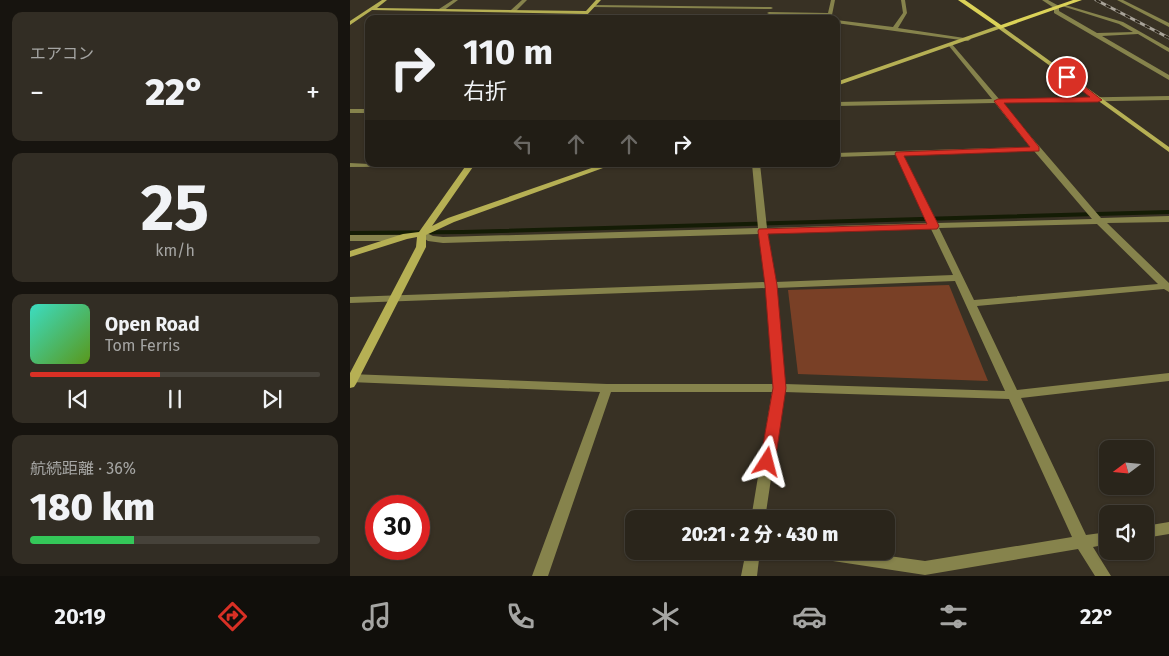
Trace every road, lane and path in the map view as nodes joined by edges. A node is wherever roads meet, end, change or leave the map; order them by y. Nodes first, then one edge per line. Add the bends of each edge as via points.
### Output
1 (385, 0) edge
2 (456, 0) edge
3 (525, 0) edge
4 (599, 0) edge
5 (774, 0) edge
6 (833, 0) edge
7 (903, 0) edge
8 (961, 0) edge
9 (1044, 0) edge
10 (1079, 0) edge
11 (1119, 0) edge
12 (1064, 5) junction
13 (594, 6) junction
14 (1057, 7) junction
15 (371, 9) junction
16 (442, 10) junction
17 (513, 12) junction
18 (588, 13) joint
19 (769, 13) edge
20 (830, 15) joint
21 (840, 21) edge
22 (350, 23) edge
23 (1169, 25) edge
24 (1000, 27) junction
25 (895, 28) junction
26 (1138, 33) junction
27 (1096, 35) junction
28 (968, 39) junction
29 (951, 45) junction
30 (1169, 50) edge
31 (1168, 78) edge
32 (840, 83) edge
33 (1169, 98) edge
34 (1098, 100) junction
35 (998, 101) junction
36 (840, 104) edge
37 (350, 111) edge
38 (365, 111) edge
39 (1036, 149) junction
40 (1169, 150) edge
41 (899, 154) junction
42 (840, 156) edge
43 (350, 165) edge
44 (365, 165) edge
45 (468, 167) edge
46 (601, 167) edge
47 (756, 167) edge
48 (1169, 219) edge
49 (1099, 221) junction
50 (933, 226) junction
51 (428, 230) junction
52 (763, 230) junction
53 (350, 238) edge
54 (400, 238) junction
55 (350, 254) edge
56 (959, 278) junction
57 (771, 285) junction
58 (1167, 287) edge
59 (394, 298) junction
60 (350, 300) edge
61 (971, 303) junction
62 (1169, 377) edge
63 (351, 380) edge
64 (607, 388) junction
65 (779, 388) junction
66 (1014, 395) junction
67 (759, 510) edge
68 (1169, 528) edge
69 (1154, 530) edge
70 (1099, 540) edge
71 (1082, 543) junction
72 (751, 560) edge
73 (869, 560) edge
74 (540, 576) edge
75 (748, 576) edge
76 (1102, 576) edge

1 - 15 street
2 - 16 street
3 - 17 street
4 - 13 street
5 - 19 street
6 - 20 street
7 - 25 street via 905,14
8 - 24 main road
9 - 14 street
10 - 12 main road
11 - 23 street
12 - 14 main road
12 - 26 street via 1120,23
13 - 18 street
13 - 19 street
14 - 24 main road
14 - 27 street via 1056,12
15 - 16 street
15 - 22 street
16 - 17 street
17 - 18 street
19 - 20 street
21 - 25 street
24 - 28 street
24 - 34 street
25 - 28 street
26 - 27 street
26 - 30 street
27 - 31 street
28 - 29 street
29 - 32 street
29 - 35 street
33 - 34 street
34 - 35 street
34 - 40 street
35 - 36 street
35 - 39 street
37 - 38 street
39 - 41 street
39 - 49 street
41 - 42 street
41 - 50 street
43 - 44 street
45 - 51 street
46 - 51 street
47 - 52 street
48 - 49 street
49 - 50 street
49 - 58 street
50 - 52 street
50 - 56 street
51 - 52 street via 431,238 443,240
51 - 54 street
51 - 59 street
52 - 57 street
53 - 54 street
54 - 55 street
56 - 57 street
56 - 61 street
57 - 59 street
57 - 65 street
58 - 61 street
59 - 60 street
59 - 63 street
61 - 66 street
62 - 66 street
63 - 64 street
64 - 65 street
64 - 74 street
65 - 66 street
65 - 67 street
66 - 71 street
68 - 69 street
70 - 71 street
71 - 73 street via 925,568
71 - 76 street
72 - 75 street

